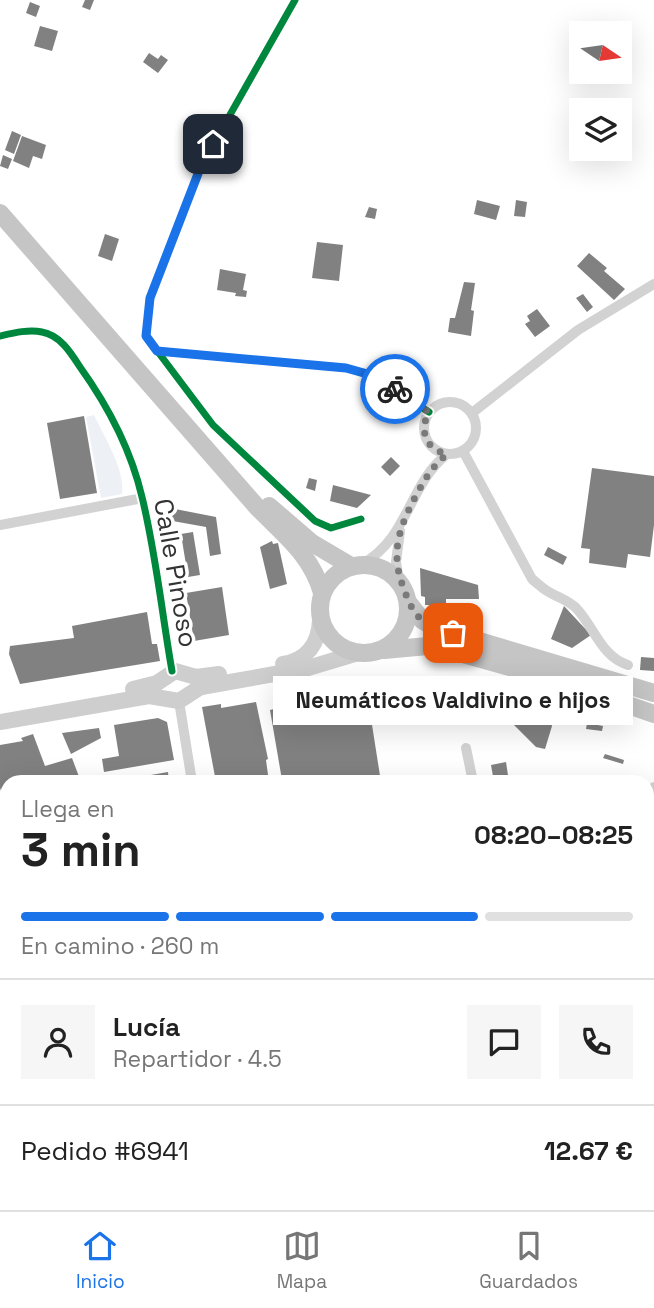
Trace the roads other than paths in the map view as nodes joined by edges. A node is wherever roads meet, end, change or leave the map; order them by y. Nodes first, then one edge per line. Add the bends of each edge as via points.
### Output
1 (295, 0) edge
2 (0, 213) edge
3 (654, 284) edge
4 (0, 336) edge
5 (157, 351) junction
6 (429, 412) junction
7 (472, 412) junction
8 (431, 446) junction
9 (463, 451) junction
10 (447, 454) junction
11 (231, 476) junction
12 (427, 476) junction
13 (143, 498) junction
14 (361, 519) dead end
15 (402, 522) junction
16 (0, 525) edge
17 (356, 565) junction
18 (399, 580) junction
19 (322, 593) junction
20 (408, 602) junction
21 (320, 620) junction
22 (384, 650) junction
23 (358, 653) junction
24 (628, 665) dead end
25 (175, 675) junction
26 (654, 693) edge
27 (179, 697) junction
28 (0, 712) edge
29 (654, 714) edge
30 (0, 722) edge
31 (466, 748) dead end
32 (191, 775) edge
33 (472, 775) edge

1 - 5 street via 201,166 150,298 146,336
2 - 11 highway
3 - 7 street via 578,330
4 - 13 street, Calle Pinoso via 42,331 68,350 106,405
5 - 6 street via 346,368 371,375
5 - 14 street via 213,425 315,521 331,528
6 - 7 street via 446,401 465,405
6 - 8 street via 424,429
7 - 9 street via 475,438
8 - 10 street
8 - 12 street
9 - 10 street
9 - 24 street via 531,579 568,601 609,655
10 - 12 street
11 - 17 highway via 312,543
11 - 19 highway via 300,549 313,566
12 - 15 street
13 - 16 street
13 - 25 street, Calle Pinoso
15 - 17 street via 376,556
15 - 18 street via 396,562
17 - 18 highway via 376,566
17 - 19 highway via 339,572
18 - 20 highway
19 - 21 highway
20 - 22 highway via 405,625
20 - 26 highway via 435,628
21 - 23 highway via 334,642
21 - 25 main road via 316,643 298,660 205,677
22 - 23 highway
22 - 29 highway via 428,646 456,652
23 - 27 main road via 308,668 207,686
25 - 27 main road via 162,688
25 - 27 main road via 192,683
25 - 28 main road via 149,686
27 - 30 main road via 149,696
27 - 32 street
31 - 33 street

